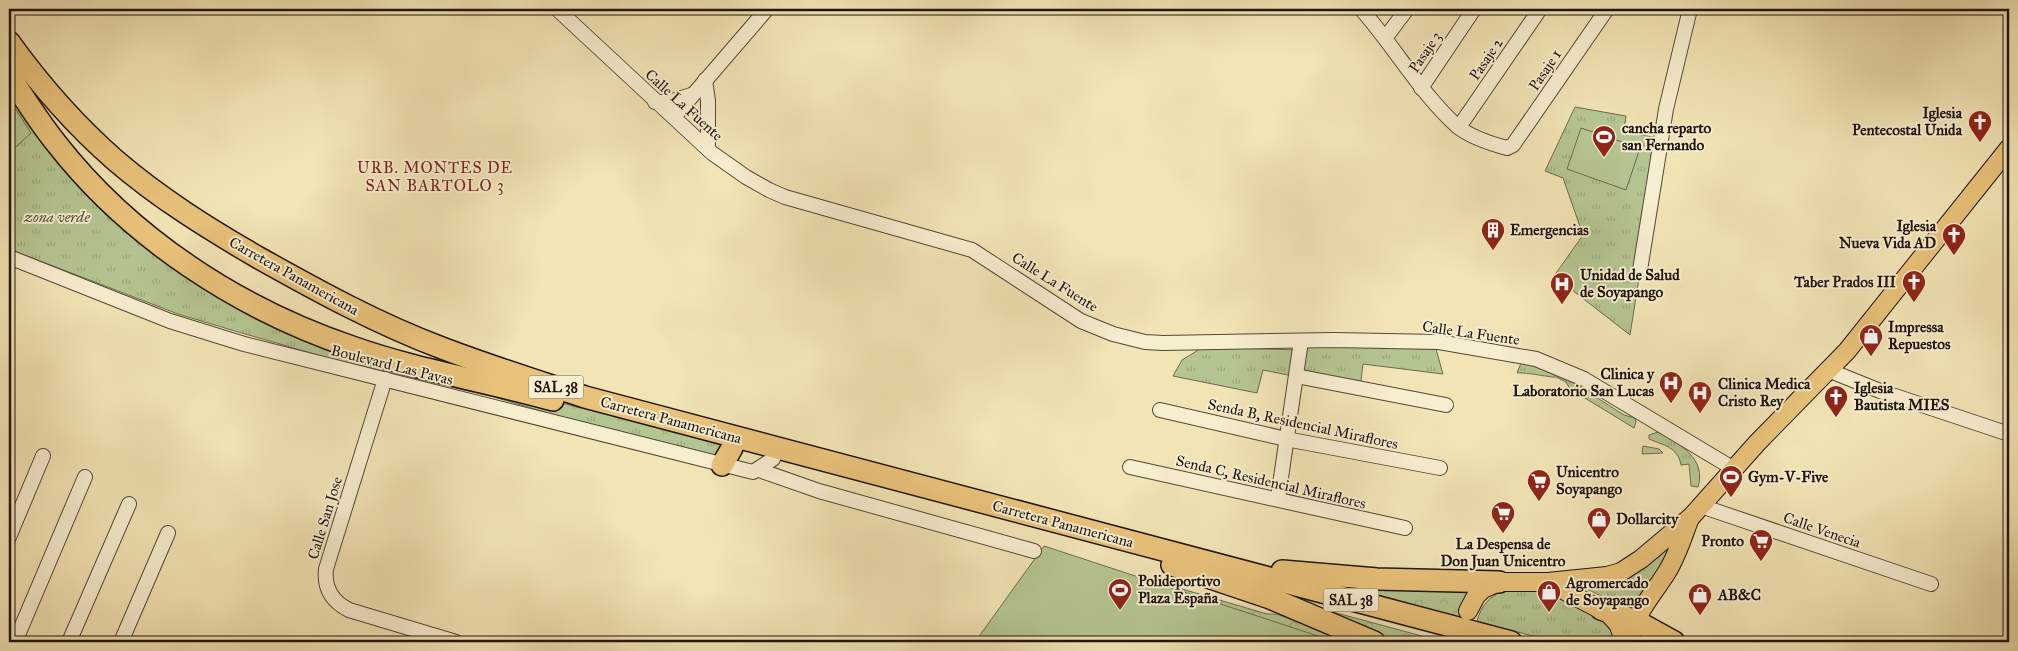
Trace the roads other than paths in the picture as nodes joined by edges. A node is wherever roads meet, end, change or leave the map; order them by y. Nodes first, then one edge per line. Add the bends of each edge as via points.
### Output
1 (557, 9) edge
2 (767, 9) edge
3 (1361, 9) edge
4 (1406, 9) edge
5 (1474, 9) edge
6 (1540, 9) edge
7 (1607, 9) edge
8 (1690, 9) edge
9 (1386, 37) junction
10 (9, 42) edge
11 (9, 75) edge
12 (705, 80) junction
13 (1421, 88) junction
14 (692, 96) junction
15 (655, 102) junction
16 (674, 117) junction
17 (1459, 127) junction
18 (2009, 148) edge
19 (708, 149) junction
20 (9, 257) edge
21 (1640, 270) dead end
22 (1300, 341) junction
23 (1828, 370) junction
24 (1296, 376) junction
25 (385, 379) junction
26 (1446, 405) dead end
27 (1160, 410) dead end
28 (2009, 434) edge
29 (1286, 439) junction
30 (43, 456) dead end
31 (727, 456) junction
32 (766, 464) junction
33 (1130, 467) dead end
34 (1440, 468) dead end
35 (1734, 469) junction
36 (85, 476) dead end
37 (1278, 498) junction
38 (129, 504) dead end
39 (1696, 512) junction
40 (1405, 528) dead end
41 (168, 533) dead end
42 (9, 537) edge
43 (1034, 551) dead end
44 (1151, 557) junction
45 (1191, 558) junction
46 (1499, 582) junction
47 (1548, 582) junction
48 (1931, 584) dead end
49 (1601, 608) junction
50 (1468, 611) dead end
51 (1636, 621) junction
52 (15, 642) edge
53 (69, 642) edge
54 (121, 642) edge
55 (456, 642) edge
56 (1374, 642) edge
57 (1459, 642) edge
58 (1511, 642) edge
59 (1625, 642) edge
60 (1629, 642) edge
61 (1674, 642) edge

1 - 15 street, Calle La Fuente
2 - 12 street
3 - 9 street
4 - 9 street
5 - 13 street, Pasaje 3
6 - 17 street, Pasaje 2
7 - 17 street, Pasaje 1 via 1513,145 1508,148 1478,138
8 - 21 street via 1666,109
9 - 13 street
10 - 45 highway, Carretera Panamericana / SAL 38 via 68,114 139,180 242,248 316,290 405,333 585,396
11 - 31 highway, Carretera Panamericana / SAL 38 via 56,144 103,196 170,252 243,298 353,348
12 - 14 street
12 - 19 street
13 - 17 street
14 - 15 street
14 - 16 street
15 - 16 street, Calle La Fuente
16 - 19 street, Calle La Fuente
18 - 23 main road via 1874,318
19 - 22 street, Calle La Fuente via 746,177 785,196 972,250 1082,321 1113,334 1163,343
20 - 25 street, Boulevard Las Pavas via 170,321 326,366
22 - 24 street
22 - 35 street, Calle La Fuente via 1438,342 1541,360 1584,379
23 - 28 street
23 - 35 main road
24 - 26 street
24 - 29 street
25 - 31 street, Boulevard Las Pavas
25 - 55 street, Calle San Jose via 326,568 325,581 335,600 348,610
27 - 29 street, Senda B, Residencial Miraflores
29 - 34 street, Senda B, Residencial Miraflores
29 - 37 street
30 - 42 street
31 - 32 highway, Carretera Panamericana / SAL 38
32 - 43 street via 818,491
32 - 44 highway, Carretera Panamericana / SAL 38 via 912,492
33 - 37 street, Senda C, Residencial Miraflores
35 - 39 main road
36 - 52 street
37 - 40 street, Senda C, Residencial Miraflores
38 - 53 street
39 - 47 main road via 1621,572
39 - 48 street, Calle Venecia
39 - 51 main road via 1668,571 1645,602
41 - 54 street
44 - 56 highway via 1270,598
44 - 57 highway, SAL 38
45 - 46 highway via 1291,573
45 - 58 highway, SAL 38
46 - 47 main road
46 - 50 main road via 1483,589
47 - 49 main road
49 - 51 highway
49 - 59 main road via 1614,619
51 - 60 main road
51 - 61 highway

